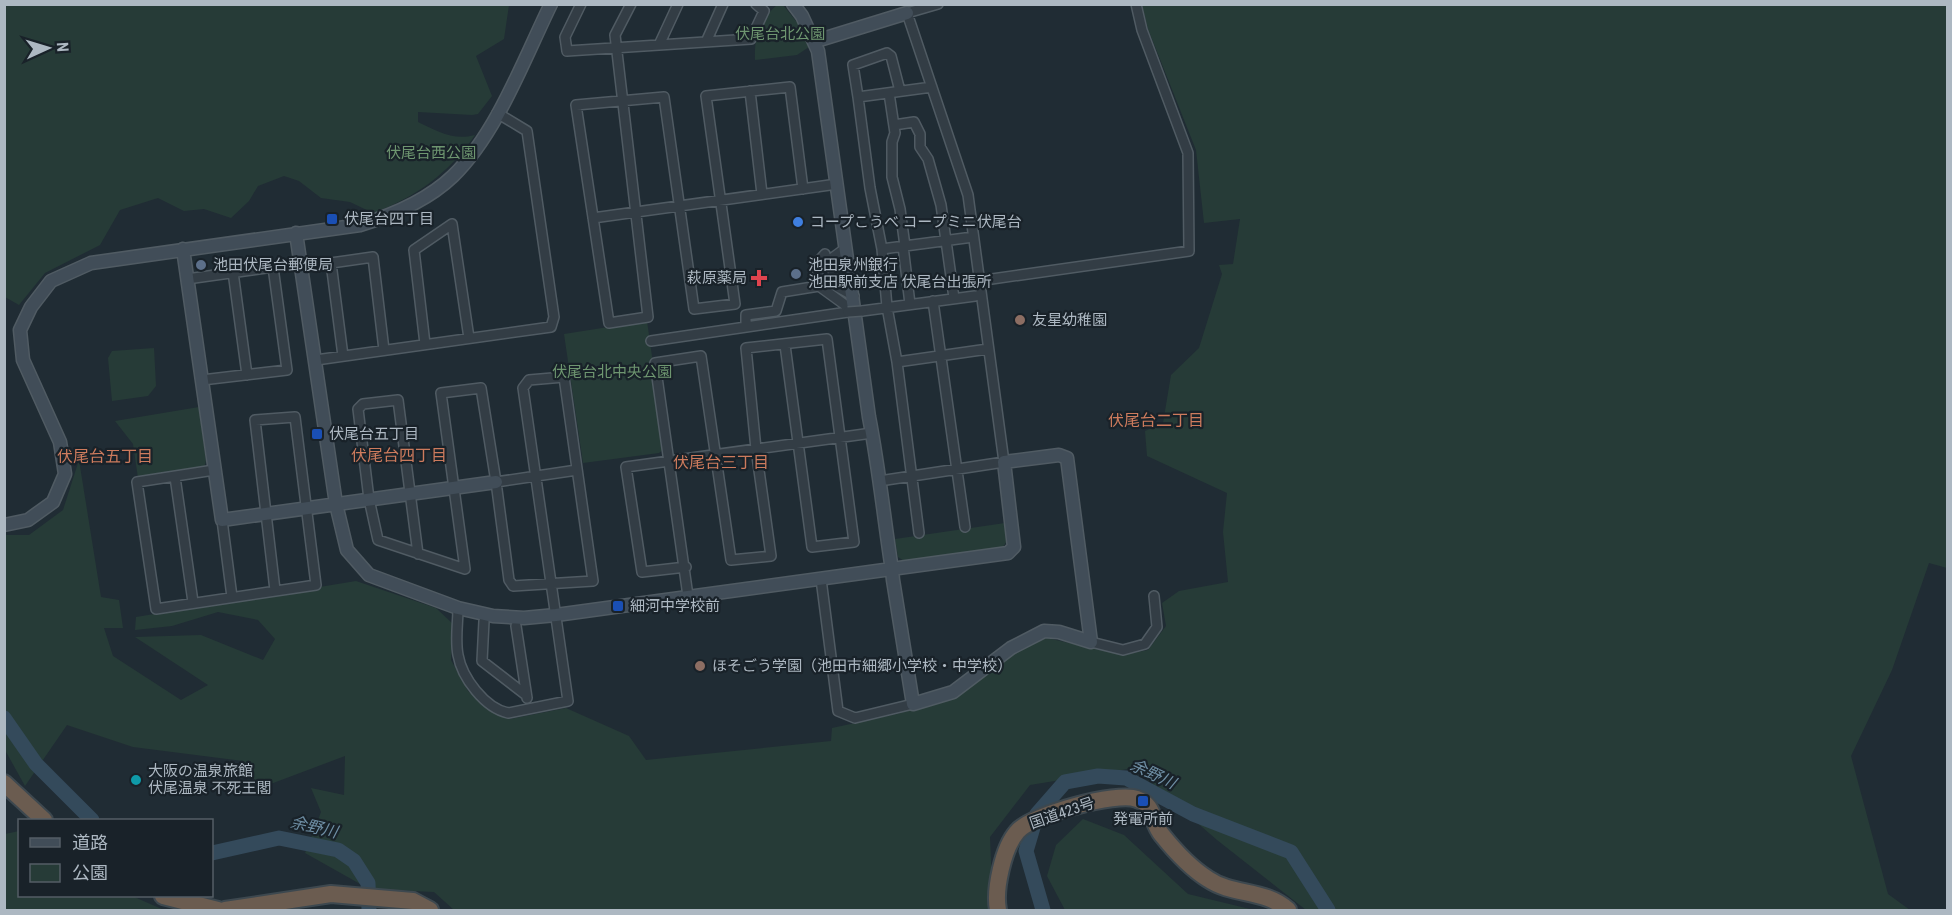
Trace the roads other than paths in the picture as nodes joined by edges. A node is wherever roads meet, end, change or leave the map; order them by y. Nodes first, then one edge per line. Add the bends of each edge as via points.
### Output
1 (551, 4) edge
2 (581, 4) edge
3 (631, 4) edge
4 (678, 4) edge
5 (723, 4) edge
6 (756, 4) edge
7 (793, 4) edge
8 (938, 4) edge
9 (1136, 4) edge
10 (907, 13) junction
11 (816, 41) junction
12 (706, 42) junction
13 (659, 45) junction
14 (616, 48) junction
15 (932, 87) junction
16 (750, 91) junction
17 (900, 91) junction
18 (889, 93) junction
19 (858, 97) junction
20 (621, 101) junction
21 (497, 113) junction
22 (894, 125) junction
23 (837, 184) junction
24 (803, 189) junction
25 (762, 194) junction
26 (721, 199) junction
27 (680, 206) junction
28 (634, 213) junction
29 (593, 218) junction
30 (296, 233) junction
31 (973, 237) junction
32 (946, 241) junction
33 (904, 246) junction
34 (183, 249) junction
35 (882, 249) junction
36 (825, 254) dead end
37 (233, 272) junction
38 (187, 279) junction
39 (978, 281) junction
40 (819, 286) junction
41 (975, 296) dead end
42 (954, 298) junction
43 (933, 301) junction
44 (910, 304) junction
45 (887, 307) junction
46 (848, 310) junction
47 (746, 327) junction
48 (469, 338) junction
49 (651, 341) dead end
50 (425, 344) junction
51 (785, 345) junction
52 (988, 349) junction
53 (384, 350) junction
54 (343, 356) junction
55 (941, 356) junction
56 (316, 360) junction
57 (897, 362) junction
58 (247, 375) junction
59 (202, 380) junction
60 (872, 433) junction
61 (839, 437) junction
62 (798, 443) junction
63 (756, 449) junction
64 (715, 455) junction
65 (670, 461) junction
66 (1004, 462) junction
67 (957, 468) junction
68 (214, 470) junction
69 (577, 470) junction
70 (913, 474) junction
71 (536, 476) junction
72 (175, 477) junction
73 (886, 480) dead end
74 (496, 482) junction
75 (454, 487) junction
76 (411, 493) junction
77 (369, 499) junction
78 (336, 504) junction
79 (306, 508) junction
80 (266, 514) junction
81 (222, 520) junction
82 (4, 525) edge
83 (965, 527) dead end
84 (919, 533) dead end
85 (418, 554) junction
86 (686, 567) junction
87 (892, 570) junction
88 (821, 579) junction
89 (552, 585) junction
90 (275, 590) junction
91 (688, 596) junction
92 (1154, 596) dead end
93 (232, 597) junction
94 (193, 602) junction
95 (458, 608) junction
96 (556, 615) junction
97 (484, 621) dead end
98 (516, 626) dead end
99 (1091, 642) junction
100 (526, 695) junction
101 (913, 704) junction
102 (528, 709) junction
103 (4, 783) edge
104 (43, 819) edge
105 (168, 897) edge
106 (200, 904) edge
107 (218, 910) edge
108 (225, 910) edge
109 (430, 910) edge
110 (998, 910) edge
111 (1288, 910) edge

1 - 21 street
2 - 14 street via 565,37 567,51
3 - 14 street via 615,35
4 - 13 street
5 - 12 street
6 - 12 street via 764,11 751,39
7 - 11 street
8 - 10 street
9 - 39 street via 1188,153 1189,251
10 - 11 street
10 - 15 street
11 - 23 street
12 - 13 street
13 - 14 street
14 - 20 street
15 - 17 street
15 - 31 street via 968,195
16 - 24 street via 790,87
16 - 25 street
16 - 26 street via 706,96
17 - 18 street
17 - 19 street via 887,53 853,65
18 - 19 street
18 - 22 street
19 - 35 street
20 - 27 street via 664,97
20 - 28 street
20 - 29 street via 576,105
21 - 30 street via 453,175 426,198 360,225
21 - 48 street via 527,131 554,317 551,327
22 - 32 street via 916,123 920,147 928,159 941,205
22 - 33 street via 892,177
23 - 24 street
23 - 60 street
24 - 25 street
25 - 26 street
26 - 27 street
26 - 27 street via 735,304 694,309
27 - 28 street
28 - 29 street
28 - 29 street via 648,317 609,323
30 - 34 street
30 - 56 street
31 - 32 street
31 - 39 street
32 - 33 street
32 - 42 street
33 - 35 street
33 - 44 street
34 - 38 street
34 - 82 street via 90,263 51,280 31,307 20,330 23,360 60,442 64,474 53,502 28,520
35 - 45 street
36 - 40 street via 817,263
37 - 38 street
37 - 58 street
37 - 58 street via 273,267 287,370
38 - 59 street
39 - 52 street
40 - 46 street
40 - 47 street via 782,292 776,311 746,315
41 - 42 street
42 - 43 street
43 - 44 street
43 - 55 street
44 - 45 street
45 - 46 street, bridge
45 - 57 street
46 - 47 street
47 - 49 street
48 - 50 street
48 - 50 street via 452,224 414,250
50 - 53 street
51 - 61 street via 826,339
51 - 62 street
51 - 63 street via 746,348
52 - 55 street
52 - 66 street
53 - 54 street
53 - 54 street via 373,257 332,263
54 - 56 street
55 - 57 street
55 - 67 street
56 - 78 street
57 - 70 street
58 - 59 street
59 - 68 street
60 - 61 street
60 - 87 street
61 - 62 street
61 - 62 street via 854,542 812,547
62 - 63 street
63 - 64 street
63 - 64 street via 771,556 731,560
64 - 65 street
64 - 65 street via 701,356 656,363
65 - 86 street
65 - 86 street via 626,467 642,572
66 - 67 street
66 - 87 street via 1014,547 1008,553
66 - 99 street via 1059,455 1067,458
67 - 70 street
67 - 83 street
68 - 72 street
68 - 81 street
69 - 71 street
69 - 71 street via 564,377 529,380 523,388
69 - 89 street via 593,581
70 - 73 street
70 - 84 street
71 - 74 street
71 - 89 street
72 - 94 street
72 - 94 street via 137,482 156,609
74 - 75 street
74 - 75 street via 481,388 441,393
74 - 89 street via 509,580 513,586
75 - 76 street
75 - 85 street via 465,569
76 - 77 street
76 - 77 street via 398,400 363,404 358,409
76 - 85 street
77 - 78 street
77 - 85 street via 378,540
78 - 79 street
78 - 95 street via 347,550 358,566 369,575
79 - 80 street
79 - 80 street via 295,417 255,420
79 - 90 street via 316,585
80 - 81 street
80 - 90 street
81 - 93 street
86 - 91 street
87 - 88 street
87 - 101 street
88 - 91 street
88 - 101 street via 838,711 855,718
89 - 96 street
90 - 93 street
91 - 96 street
92 - 99 street via 1157,627 1145,644 1123,650
93 - 94 street
95 - 96 street via 513,617
95 - 102 street via 458,656 473,689 501,711
96 - 102 street via 568,701
97 - 100 street via 482,661
98 - 100 street
99 - 101 street via 1044,631 1011,648 953,692
100 - 102 street
103 - 104 highway
105 - 106 highway
106 - 107 highway
108 - 109 highway via 320,894 413,901
110 - 111 highway, 国道423号 via 997,886 1018,830 1078,804 1134,797 1149,805 1162,836 1208,879 1271,898

